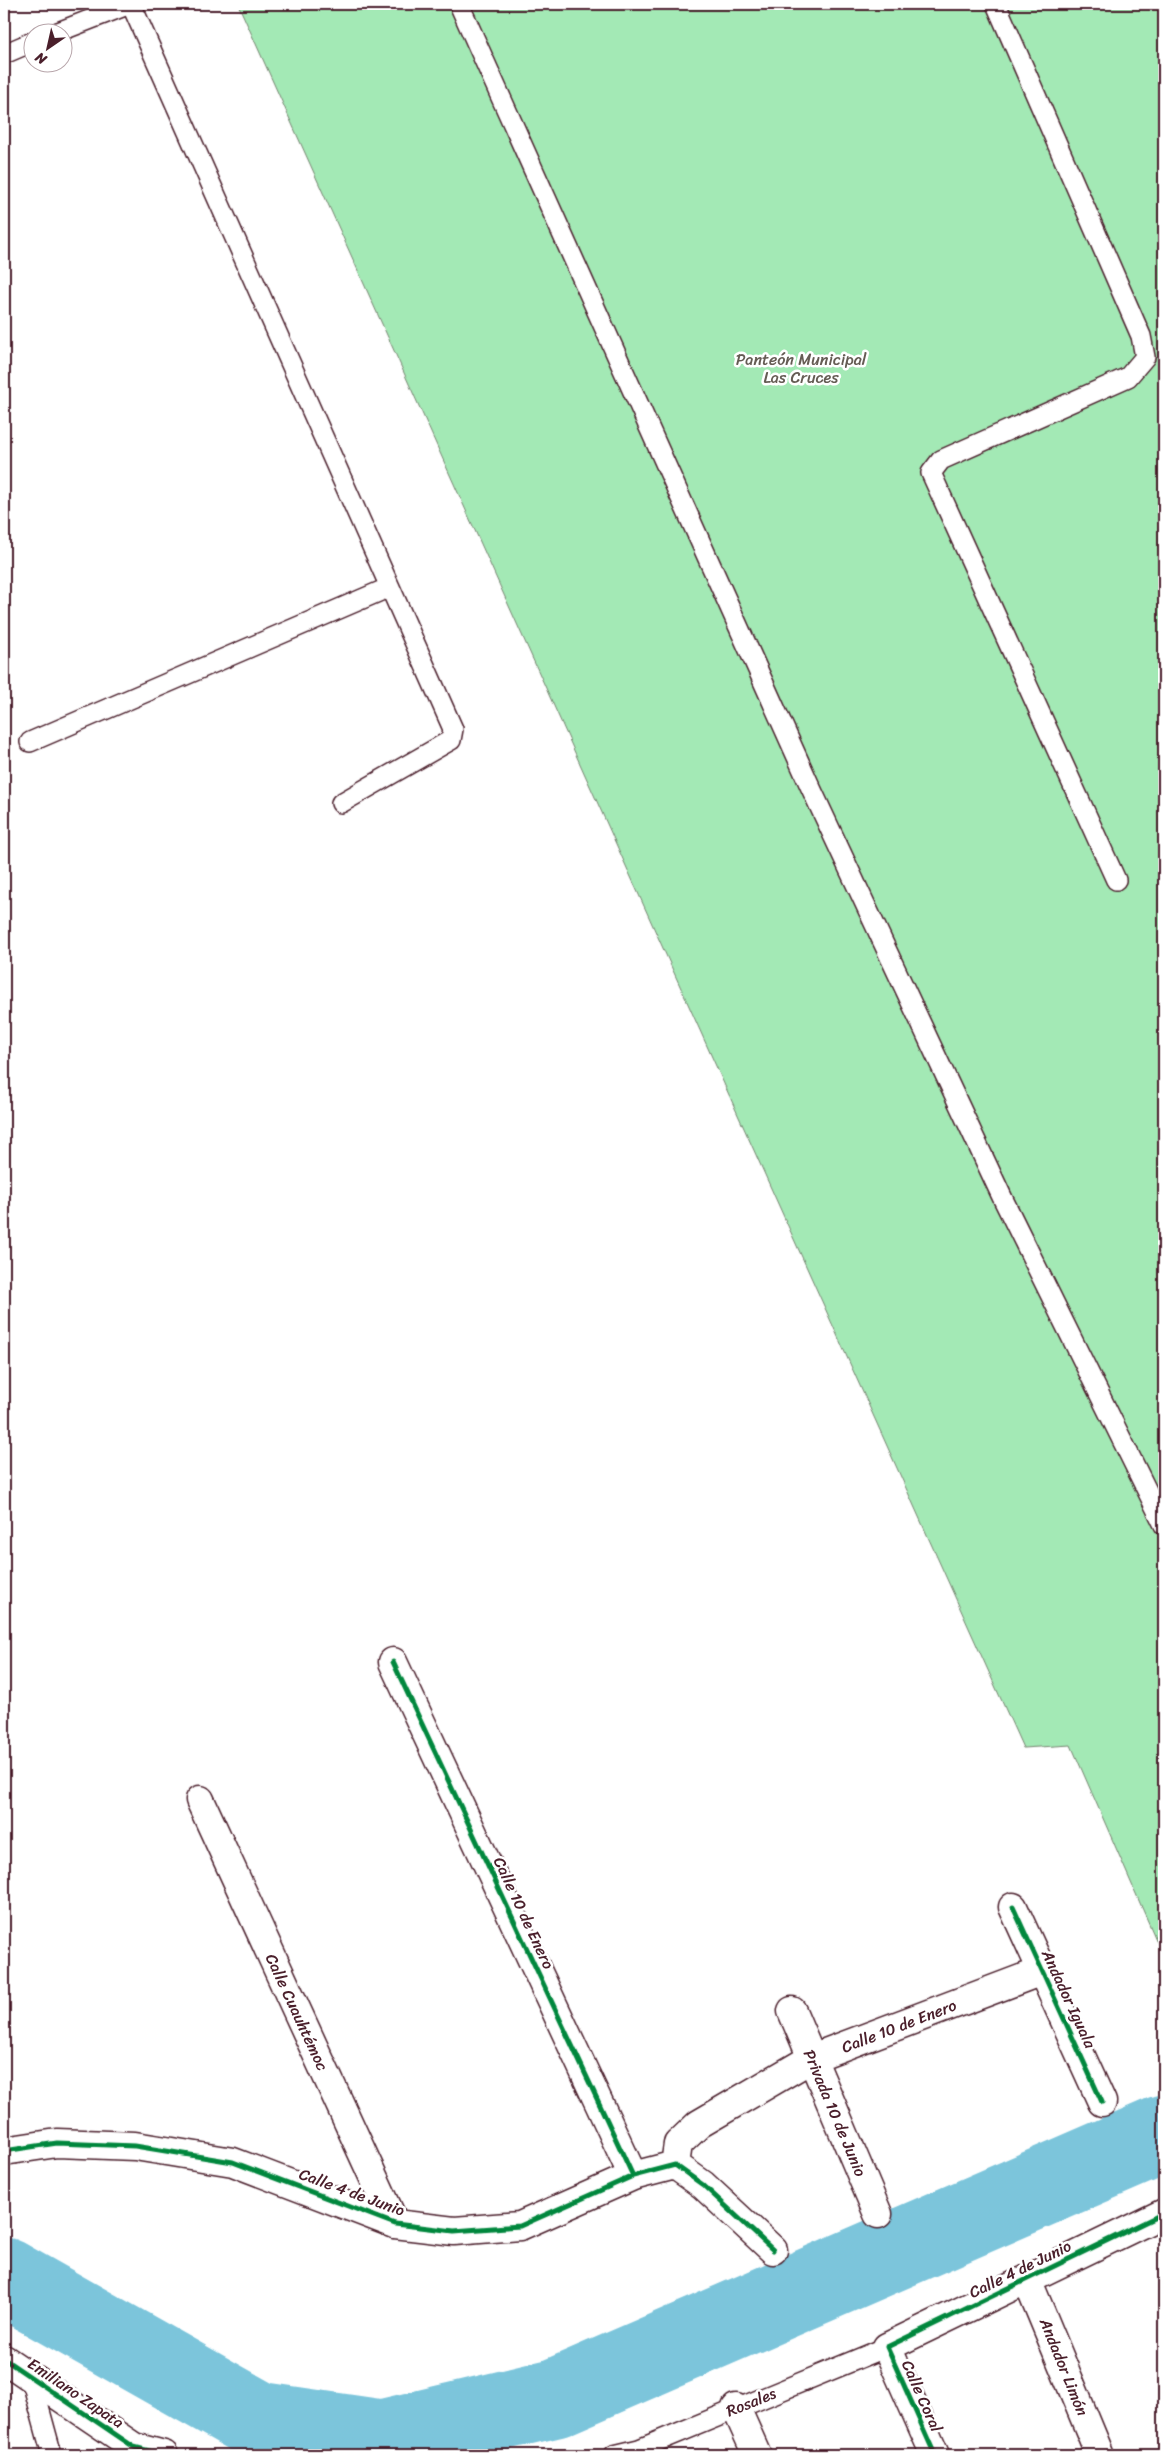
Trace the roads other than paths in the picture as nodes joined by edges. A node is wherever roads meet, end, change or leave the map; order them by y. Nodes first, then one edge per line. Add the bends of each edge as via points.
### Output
1 (130, 4) edge
2 (458, 4) edge
3 (996, 4) edge
4 (72, 27) edge
5 (22, 46) edge
6 (4, 54) edge
7 (390, 586) junction
8 (30, 742) dead end
9 (341, 803) dead end
10 (1116, 880) dead end
11 (1164, 1525) edge
12 (393, 1662) dead end
13 (200, 1800) dead end
14 (1013, 1907) dead end
15 (1042, 1972) junction
16 (792, 2011) dead end
17 (812, 2058) junction
18 (1102, 2102) dead end
19 (4, 2151) edge
20 (675, 2165) junction
21 (633, 2176) junction
22 (1164, 2213) edge
23 (878, 2214) dead end
24 (395, 2224) junction
25 (773, 2250) dead end
26 (1027, 2279) junction
27 (887, 2347) junction
28 (4, 2359) edge
29 (30, 2378) junction
30 (736, 2408) junction
31 (134, 2451) edge
32 (52, 2455) edge
33 (164, 2455) edge
34 (614, 2455) edge
35 (757, 2455) edge
36 (935, 2455) edge
37 (1100, 2455) edge

1 - 4 lane
1 - 7 lane
2 - 11 lane via 810,786 1003,1199
3 - 10 lane via 1141,336 1145,357 1128,377 941,460 931,473
5 - 6 lane
7 - 8 lane
7 - 9 lane via 453,729 451,740
12 - 21 street, Calle 10 de Enero
13 - 24 street, Calle Cuauhtémoc
14 - 15 street, Andador Iguala
15 - 17 street, Calle 10 de Enero
15 - 18 street, Andador Iguala
16 - 17 street, Privada 10 de Junio
17 - 20 street, Calle 10 de Enero via 699,2124 678,2144
17 - 23 street, Privada 10 de Junio
19 - 24 street, Calle 4 de Junio via 57,2143 135,2146 234,2162
20 - 21 street, Calle 4 de Junio
20 - 25 street via 703,2185
21 - 24 street, Calle 4 de Junio via 520,2226 454,2231
22 - 26 street, Calle 4 de Junio
26 - 27 street, Calle 4 de Junio
26 - 37 street, Andador Limón
27 - 30 lane, Rosales
27 - 36 street, Calle Coral
28 - 29 street, Emiliano Zapata
29 - 31 street, Emiliano Zapata
29 - 32 lane
30 - 34 lane, Rosales via 640,2450
30 - 35 street
31 - 33 street

